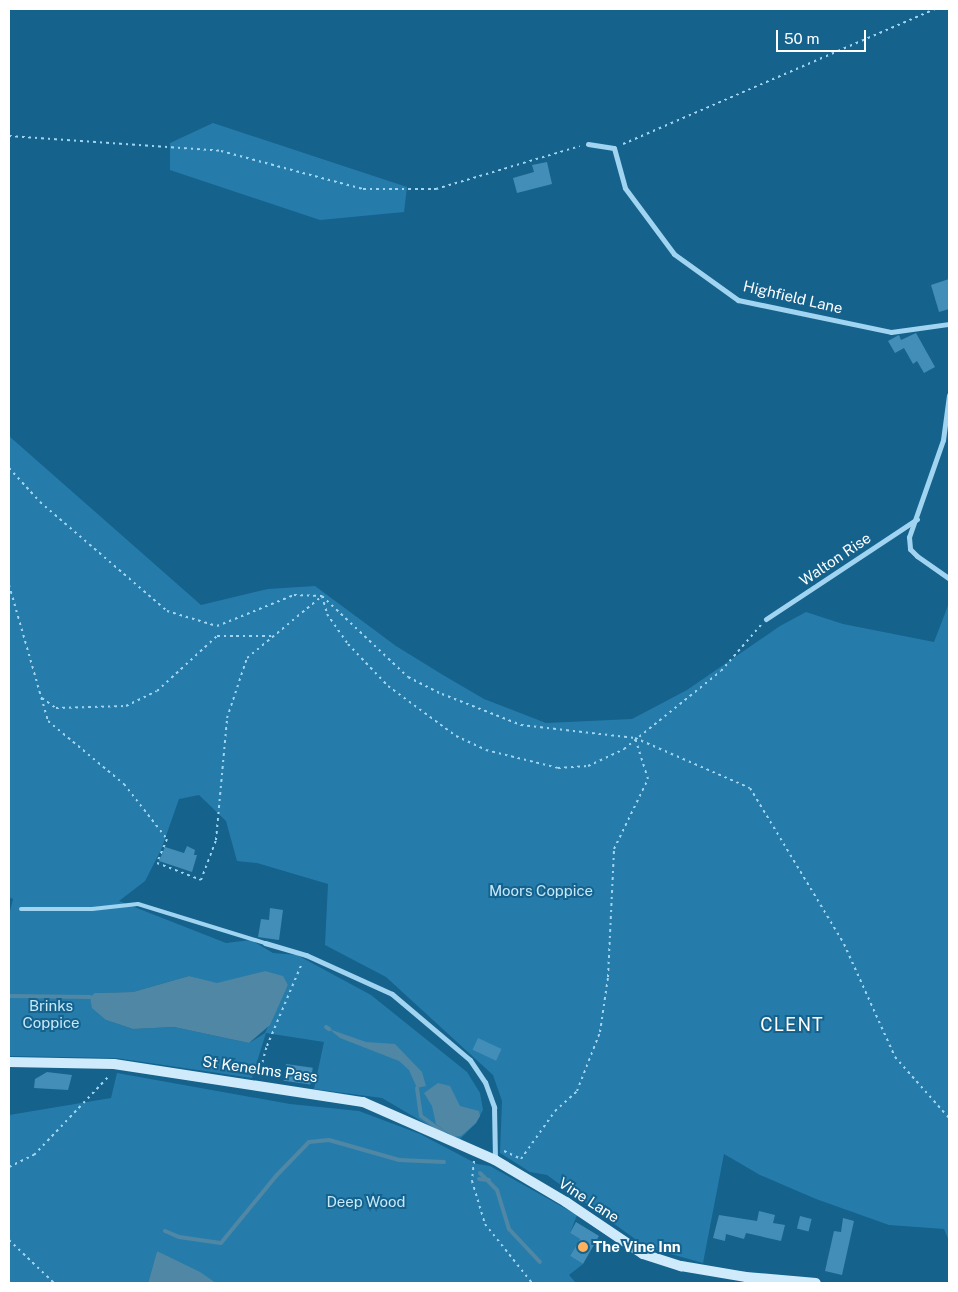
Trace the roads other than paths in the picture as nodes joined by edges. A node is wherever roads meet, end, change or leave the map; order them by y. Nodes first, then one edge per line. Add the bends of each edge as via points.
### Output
1 (588, 144) road end
2 (949, 324) edge
3 (949, 395) edge
4 (918, 518) junction
5 (949, 578) edge
6 (766, 619) road end
7 (21, 909) dead end
8 (265, 942) joint
9 (9, 1062) edge
10 (496, 1160) junction
11 (816, 1283) edge

1 - 2 street, Highfield Lane via 614,148 625,188 674,254 738,300 891,332
3 - 4 street via 943,440
4 - 5 street via 909,537 910,549 930,567
4 - 6 street, Walton Rise
7 - 8 lane via 92,909 138,904
8 - 10 street via 306,955 392,994 470,1060 485,1082 494,1107
9 - 10 street, St Kenelms Pass via 114,1064 363,1102
10 - 11 street, Vine Lane via 643,1254 681,1266 746,1278

